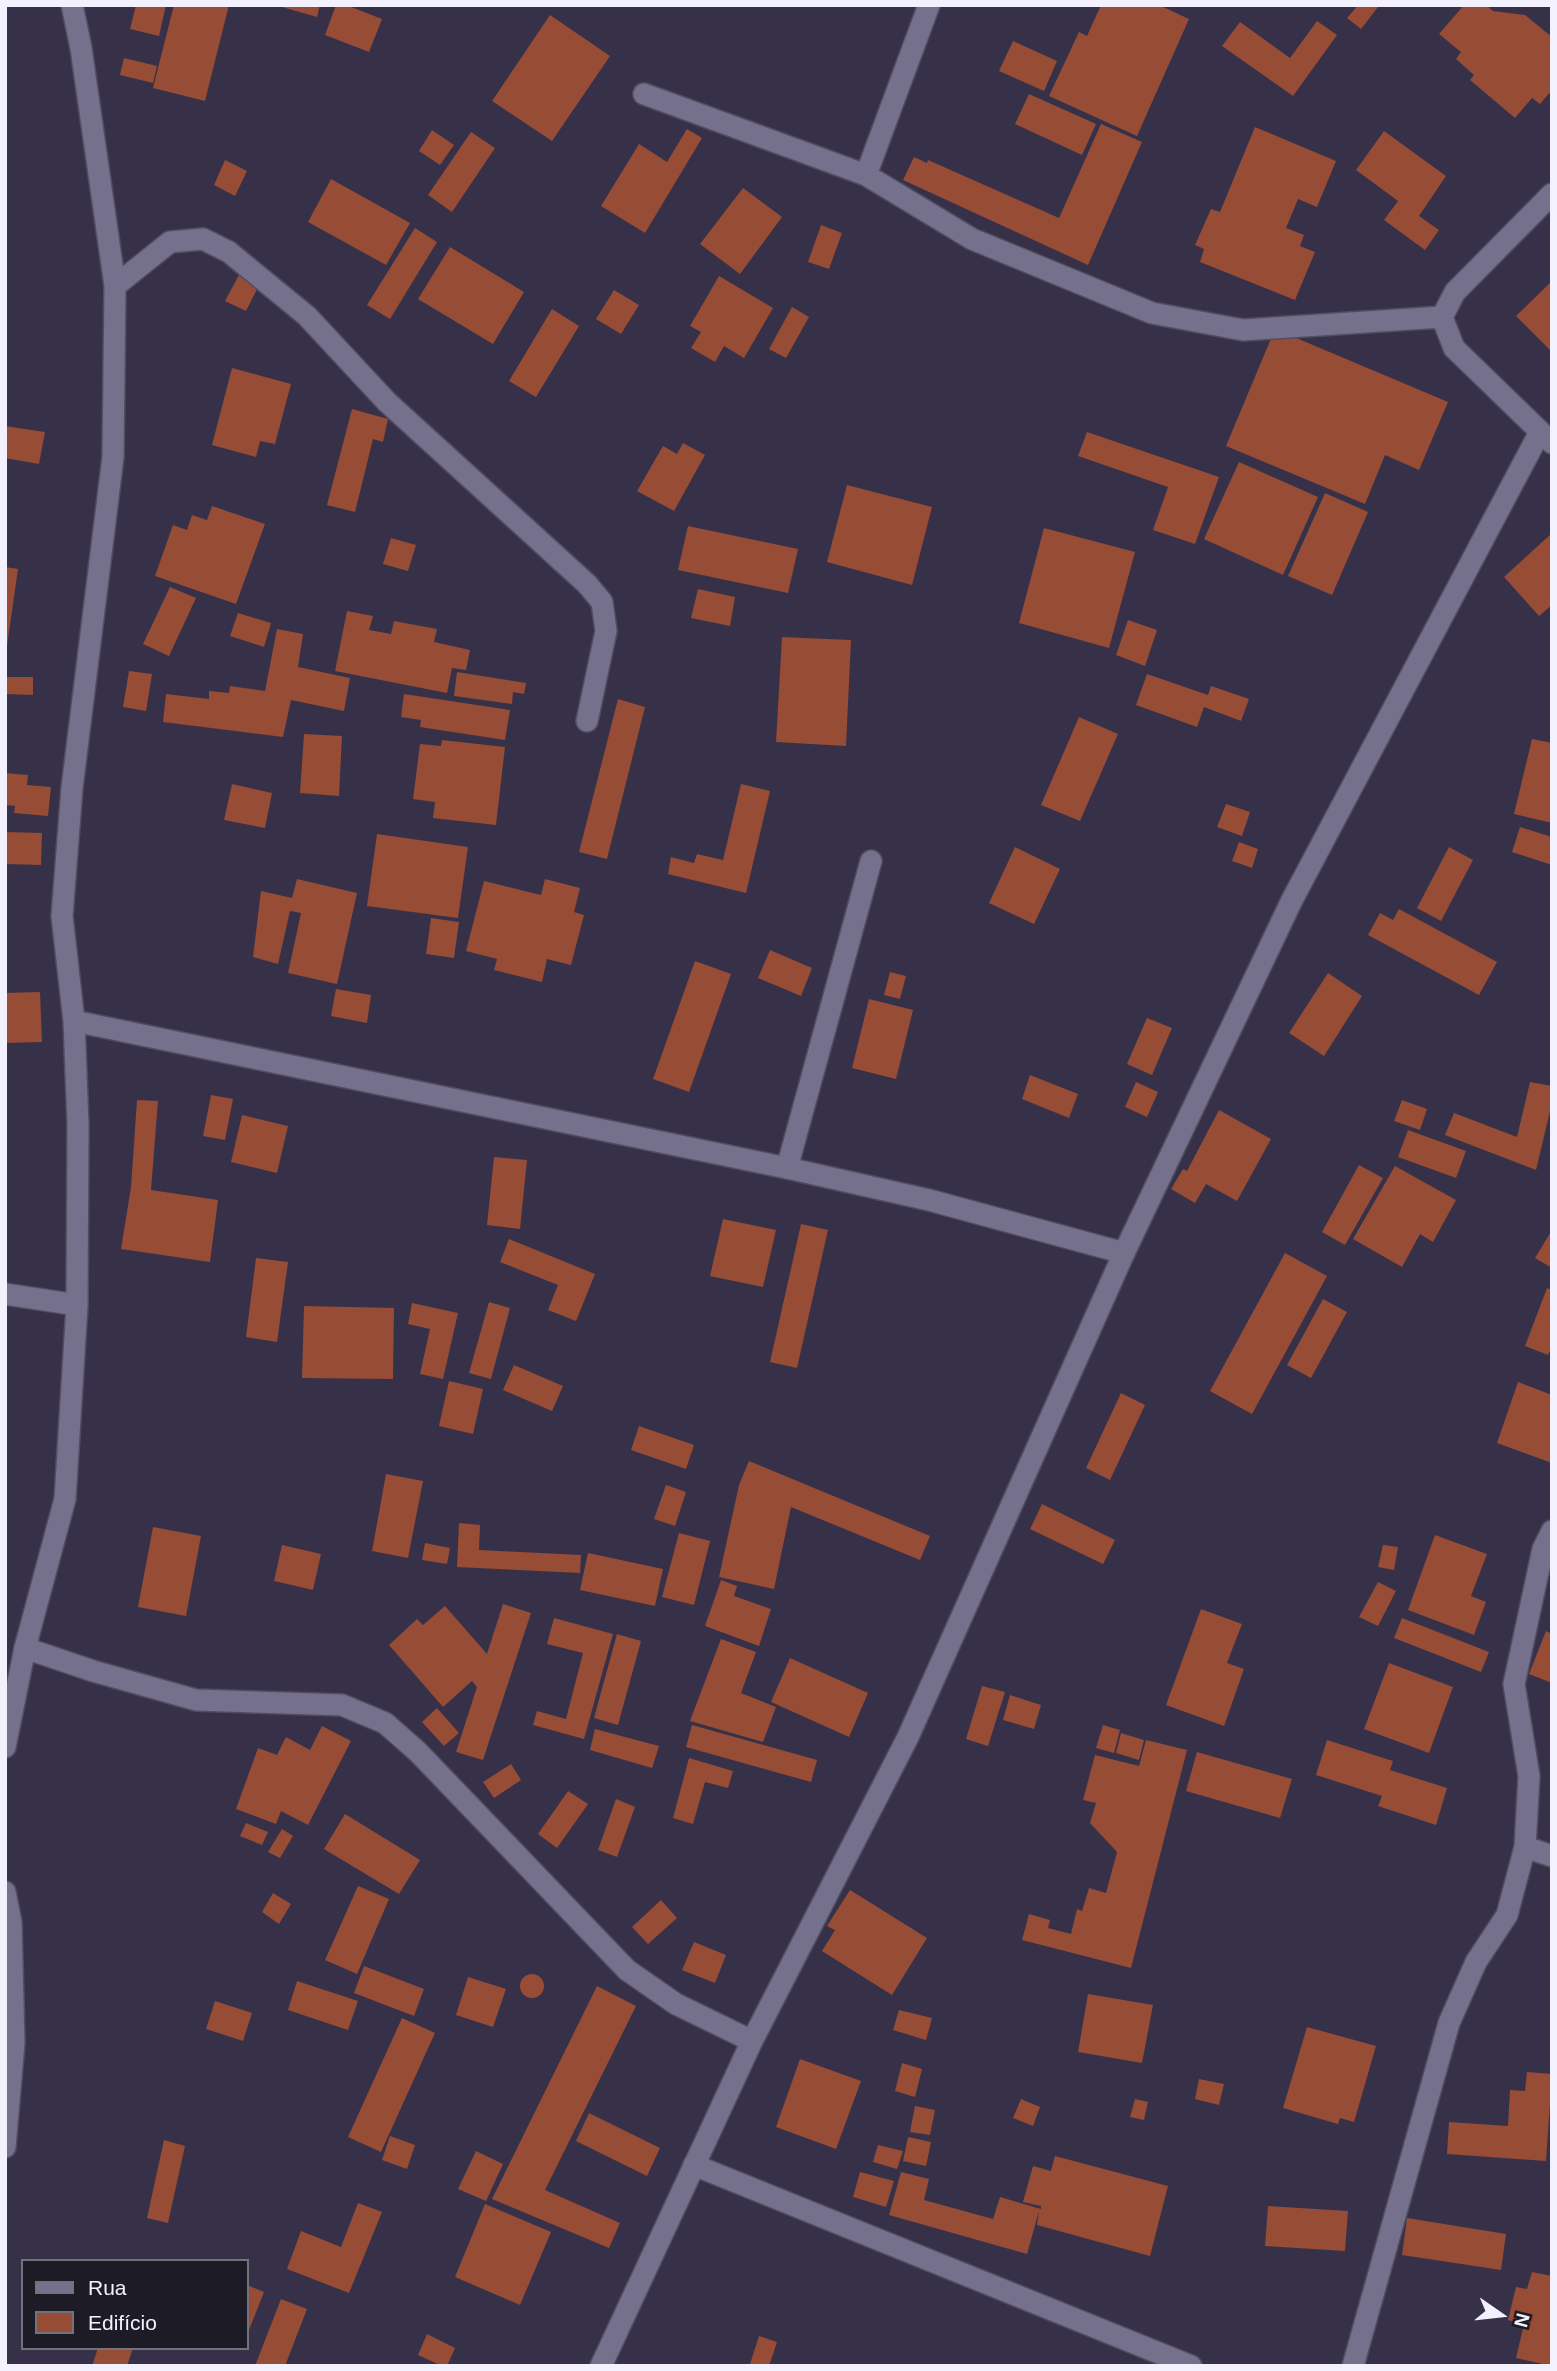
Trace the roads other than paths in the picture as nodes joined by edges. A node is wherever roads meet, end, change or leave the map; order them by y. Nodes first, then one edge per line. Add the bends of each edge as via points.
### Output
1 (72, 5) edge
2 (929, 5) edge
3 (644, 94) dead end
4 (866, 175) junction
5 (1552, 194) edge
6 (115, 286) junction
7 (1442, 317) junction
8 (1546, 438) edge
9 (587, 721) dead end
10 (871, 861) dead end
11 (74, 1021) junction
12 (787, 1168) junction
13 (1124, 1253) junction
14 (5, 1294) edge
15 (77, 1305) junction
16 (1552, 1531) edge
17 (25, 1648) junction
18 (5, 1747) edge
19 (1525, 1847) junction
20 (1552, 1856) edge
21 (5, 1892) edge
22 (752, 2040) junction
23 (5, 2147) edge
24 (694, 2165) junction
25 (601, 2366) edge
26 (1191, 2366) edge
27 (1353, 2366) edge

1 - 6 street
2 - 4 street
3 - 4 street
4 - 7 street via 972,239 1152,313 1243,330
5 - 7 street via 1455,292
6 - 9 street via 170,242 203,239 229,252 307,316 387,402 602,602 606,631
6 - 11 street via 113,457 72,788 62,916
7 - 8 street via 1454,348
8 - 13 street via 1292,900
10 - 12 street
11 - 12 street
11 - 15 street
12 - 13 street via 929,1200
13 - 22 street via 908,1737
14 - 15 street
15 - 17 street via 65,1499
16 - 19 street via 1542,1549 1514,1684 1529,1776
17 - 18 street
17 - 22 street via 196,1700 342,1705 385,1723 627,1970 676,2004
19 - 20 street
19 - 27 street via 1507,1915 1476,1962 1449,2023
21 - 23 street via 11,1922 14,2043
22 - 24 street
24 - 25 street
24 - 26 street

